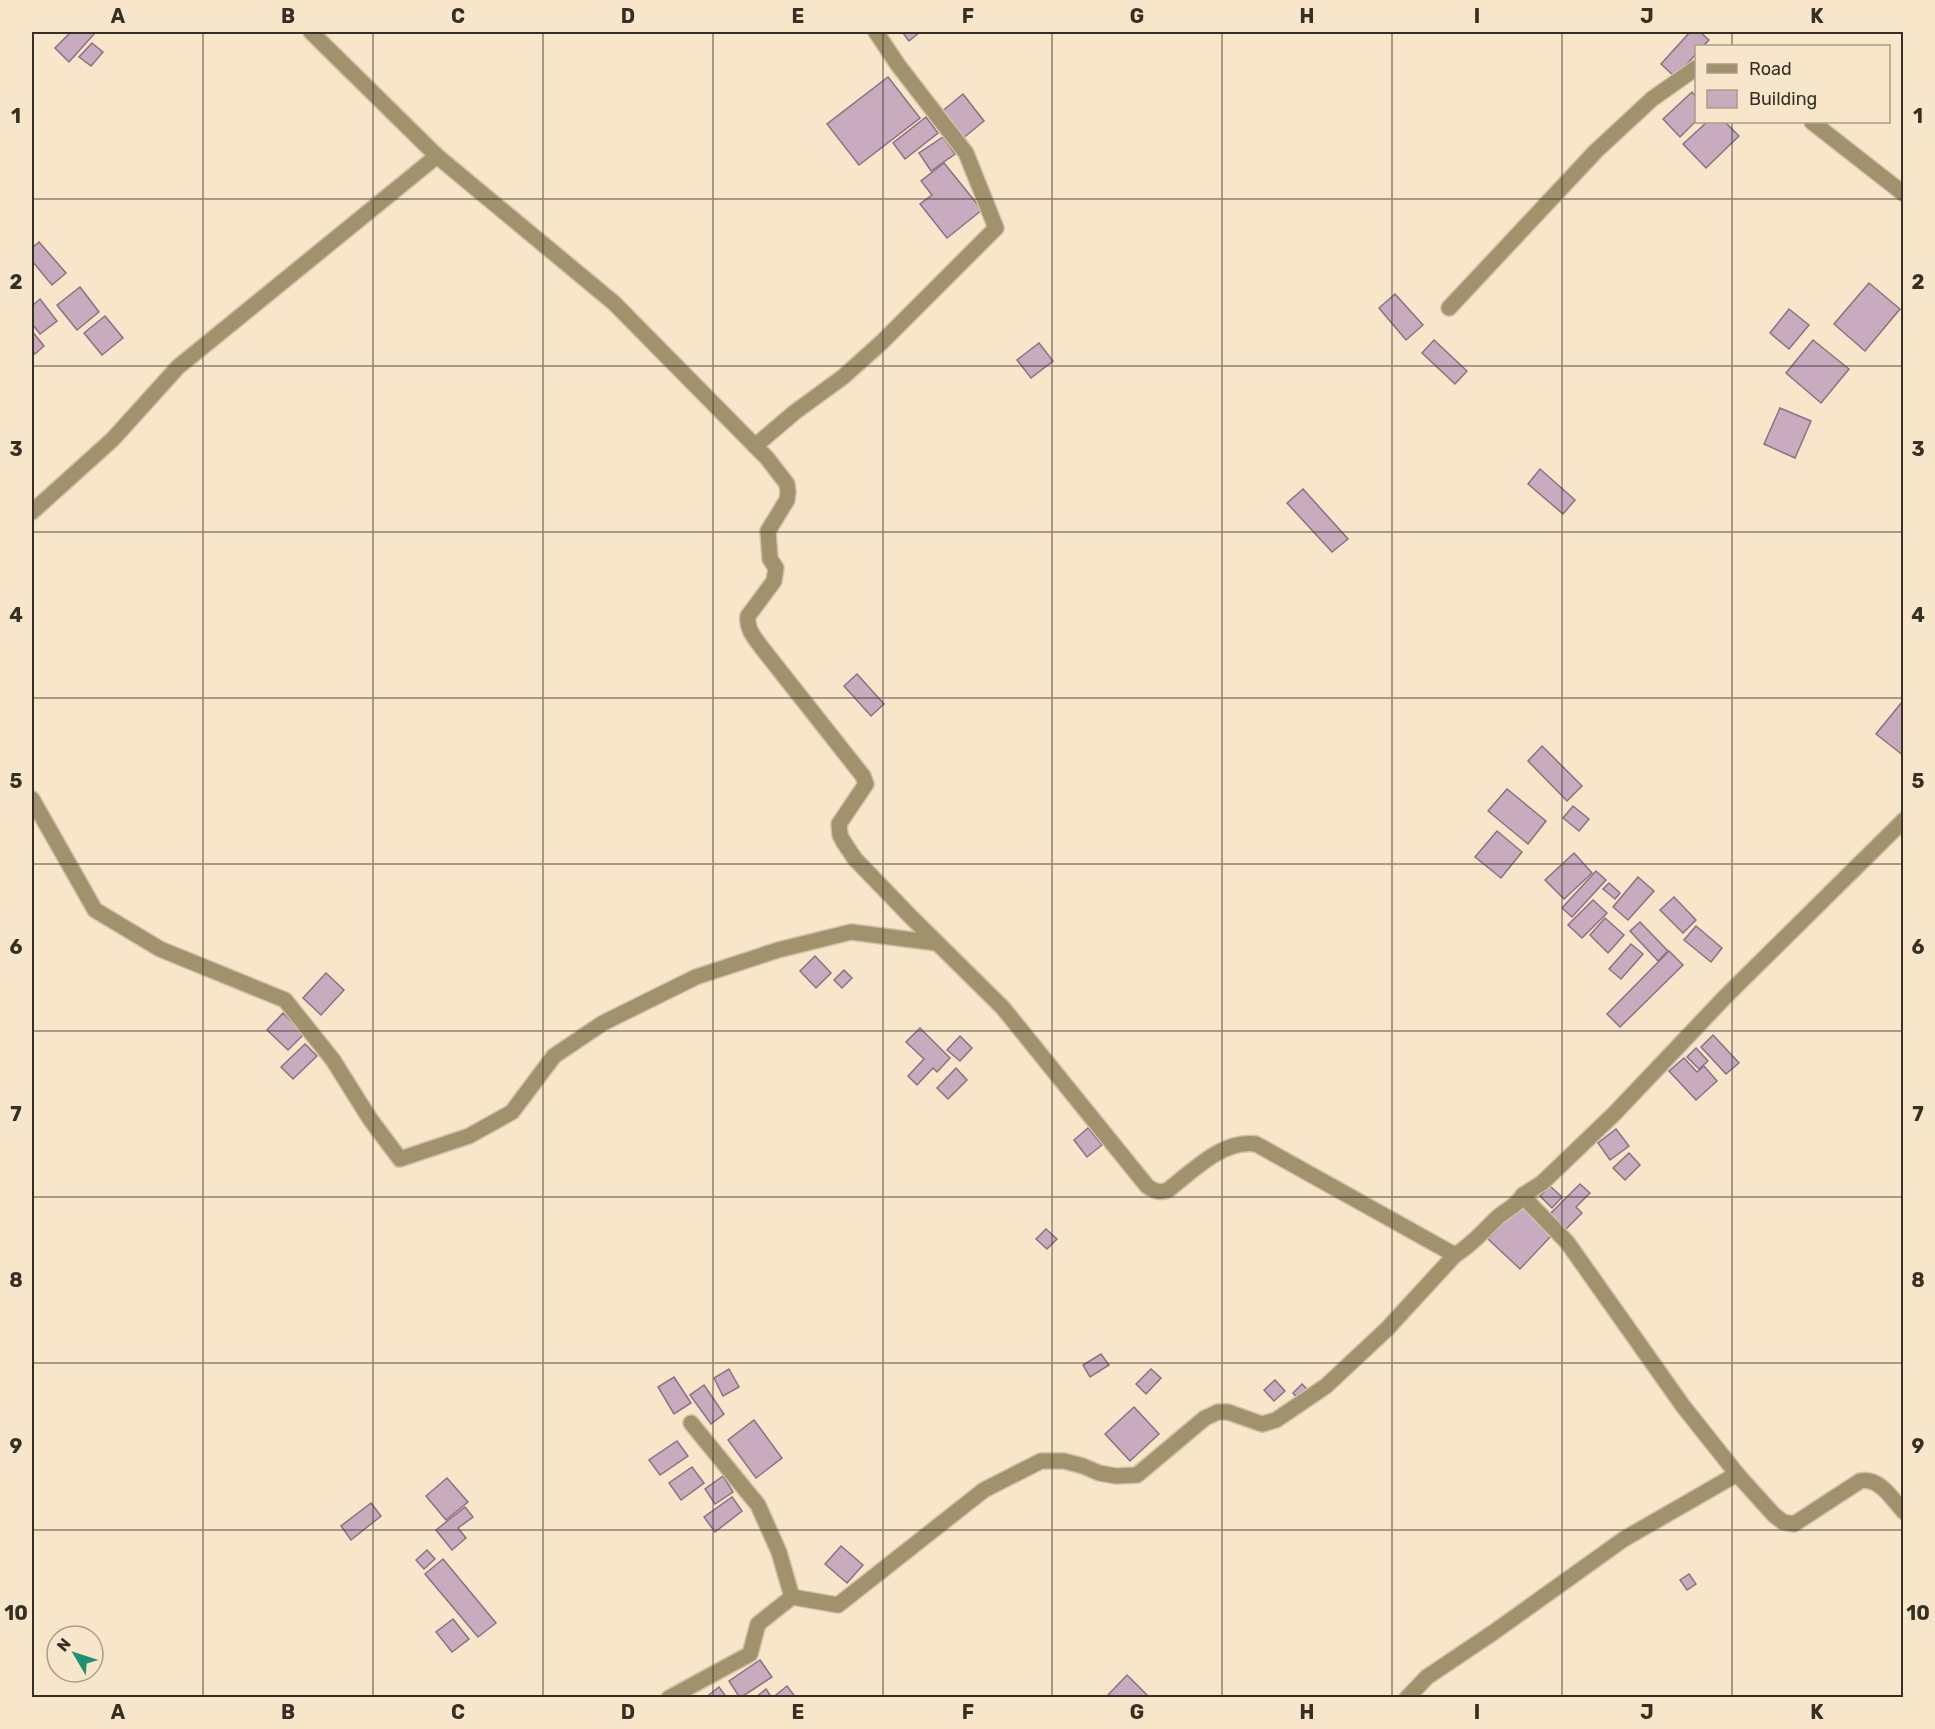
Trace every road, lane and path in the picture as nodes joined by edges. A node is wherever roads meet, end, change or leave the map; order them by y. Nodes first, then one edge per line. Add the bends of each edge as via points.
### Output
1 (311, 32) edge
2 (876, 32) edge
3 (1695, 69) edge
4 (1813, 123) edge
5 (437, 156) junction
6 (1904, 194) edge
7 (1449, 308) dead end
8 (755, 446) junction
9 (32, 512) edge
10 (32, 799) edge
11 (1904, 820) edge
12 (937, 943) junction
13 (1523, 1195) junction
14 (1455, 1255) junction
15 (691, 1423) dead end
16 (1737, 1474) junction
17 (1904, 1512) edge
18 (792, 1597) junction
19 (669, 1698) edge
20 (1407, 1698) edge

1 - 5 street
2 - 8 street via 966,153 996,228 882,342
3 - 7 street via 1652,99 1596,151
4 - 6 street
5 - 8 street via 614,303
5 - 9 street via 178,367 113,439
8 - 12 street via 782,477 788,492 768,531 770,559 776,568 774,581 747,623 756,640 863,776 866,784 839,824 843,841 855,859
10 - 12 street via 95,910 160,949 285,1000 333,1060 400,1159 469,1136 512,1112 554,1056 603,1023 696,977 778,950 851,932
11 - 13 street via 1726,996 1614,1114 1542,1183
12 - 14 street via 1003,1008 1140,1178 1155,1191 1168,1190 1220,1151 1236,1144 1256,1144
13 - 14 street via 1518,1204
13 - 16 street via 1567,1242 1683,1406
14 - 18 street via 1361,1354 1326,1386 1276,1420 1262,1424 1218,1412 1205,1418 1137,1475 1116,1476 1064,1461 1041,1461 984,1490 838,1605
15 - 18 street via 758,1505 779,1552
16 - 17 street via 1783,1522 1794,1524 1867,1480 1883,1488
16 - 20 street via 1624,1539 1427,1677
18 - 19 street via 758,1624 750,1654

